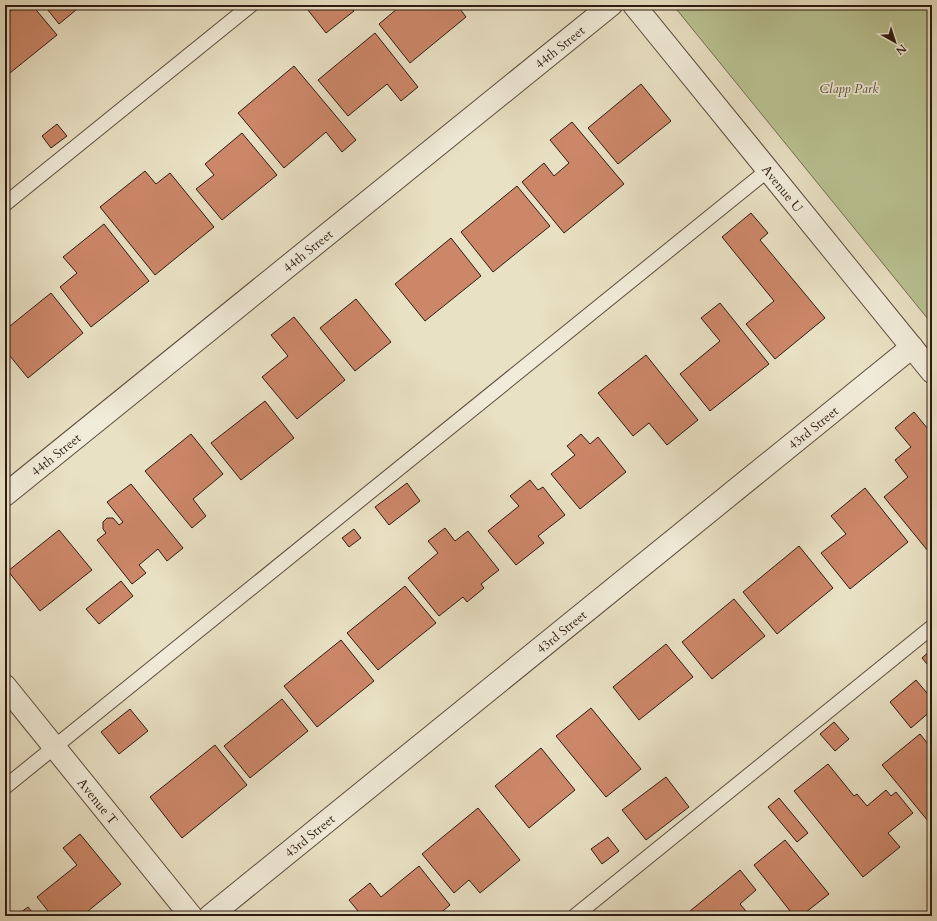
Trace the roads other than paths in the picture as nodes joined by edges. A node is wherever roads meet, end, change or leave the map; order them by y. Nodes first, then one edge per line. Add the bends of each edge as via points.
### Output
1 (251, 5) edge
2 (611, 5) edge
3 (634, 5) edge
4 (768, 170) junction
5 (5, 204) edge
6 (912, 347) junction
7 (932, 372) edge
8 (5, 495) edge
9 (932, 626) edge
10 (5, 686) edge
11 (54, 747) junction
12 (5, 787) edge
13 (191, 916) edge
14 (210, 916) edge
15 (574, 916) edge

1 - 5 lane
2 - 8 street, 44th Street
3 - 4 street, Avenue U
4 - 6 street, Avenue U
4 - 11 lane
6 - 7 street, Avenue U
6 - 14 street, 43rd Street
9 - 15 lane
10 - 11 street, Avenue T
11 - 12 lane
11 - 13 street, Avenue T

